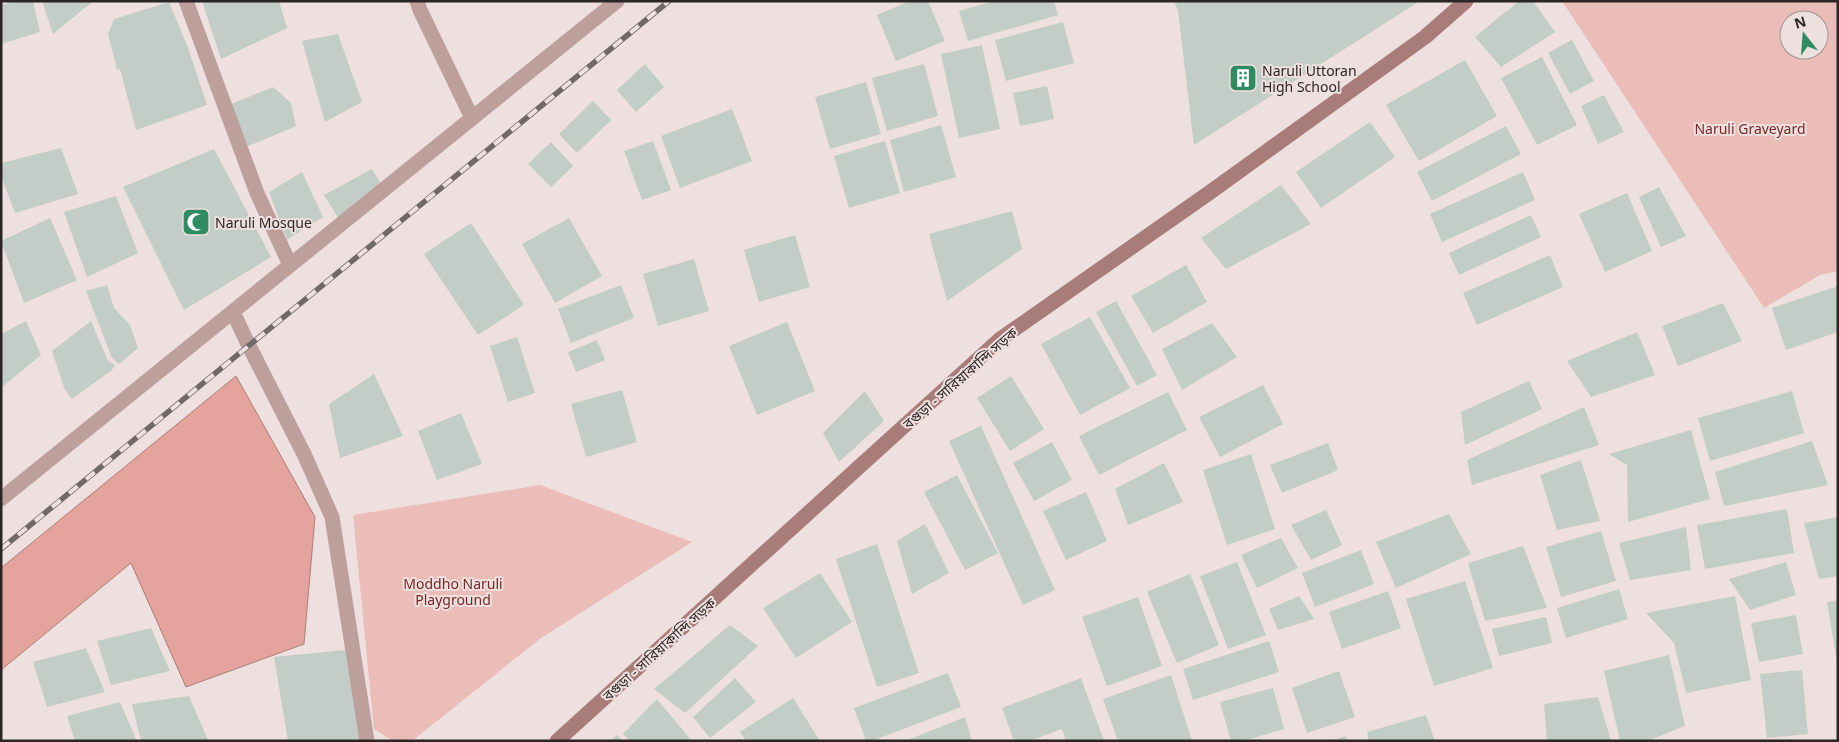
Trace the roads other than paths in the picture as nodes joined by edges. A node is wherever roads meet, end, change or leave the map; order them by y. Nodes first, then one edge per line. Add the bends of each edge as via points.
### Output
1 (186, 1) edge
2 (418, 1) edge
3 (617, 1) edge
4 (1466, 1) edge
5 (472, 118) junction
6 (290, 266) junction
7 (233, 312) junction
8 (1, 499) edge
9 (368, 741) edge
10 (558, 741) edge

1 - 6 street via 258,193
2 - 5 street
3 - 5 street
4 - 10 main road, বগুড়া - সারিয়াকান্দি সড়ক via 1425,36 999,340
5 - 6 street
6 - 7 street
7 - 8 street
7 - 9 street via 332,517

